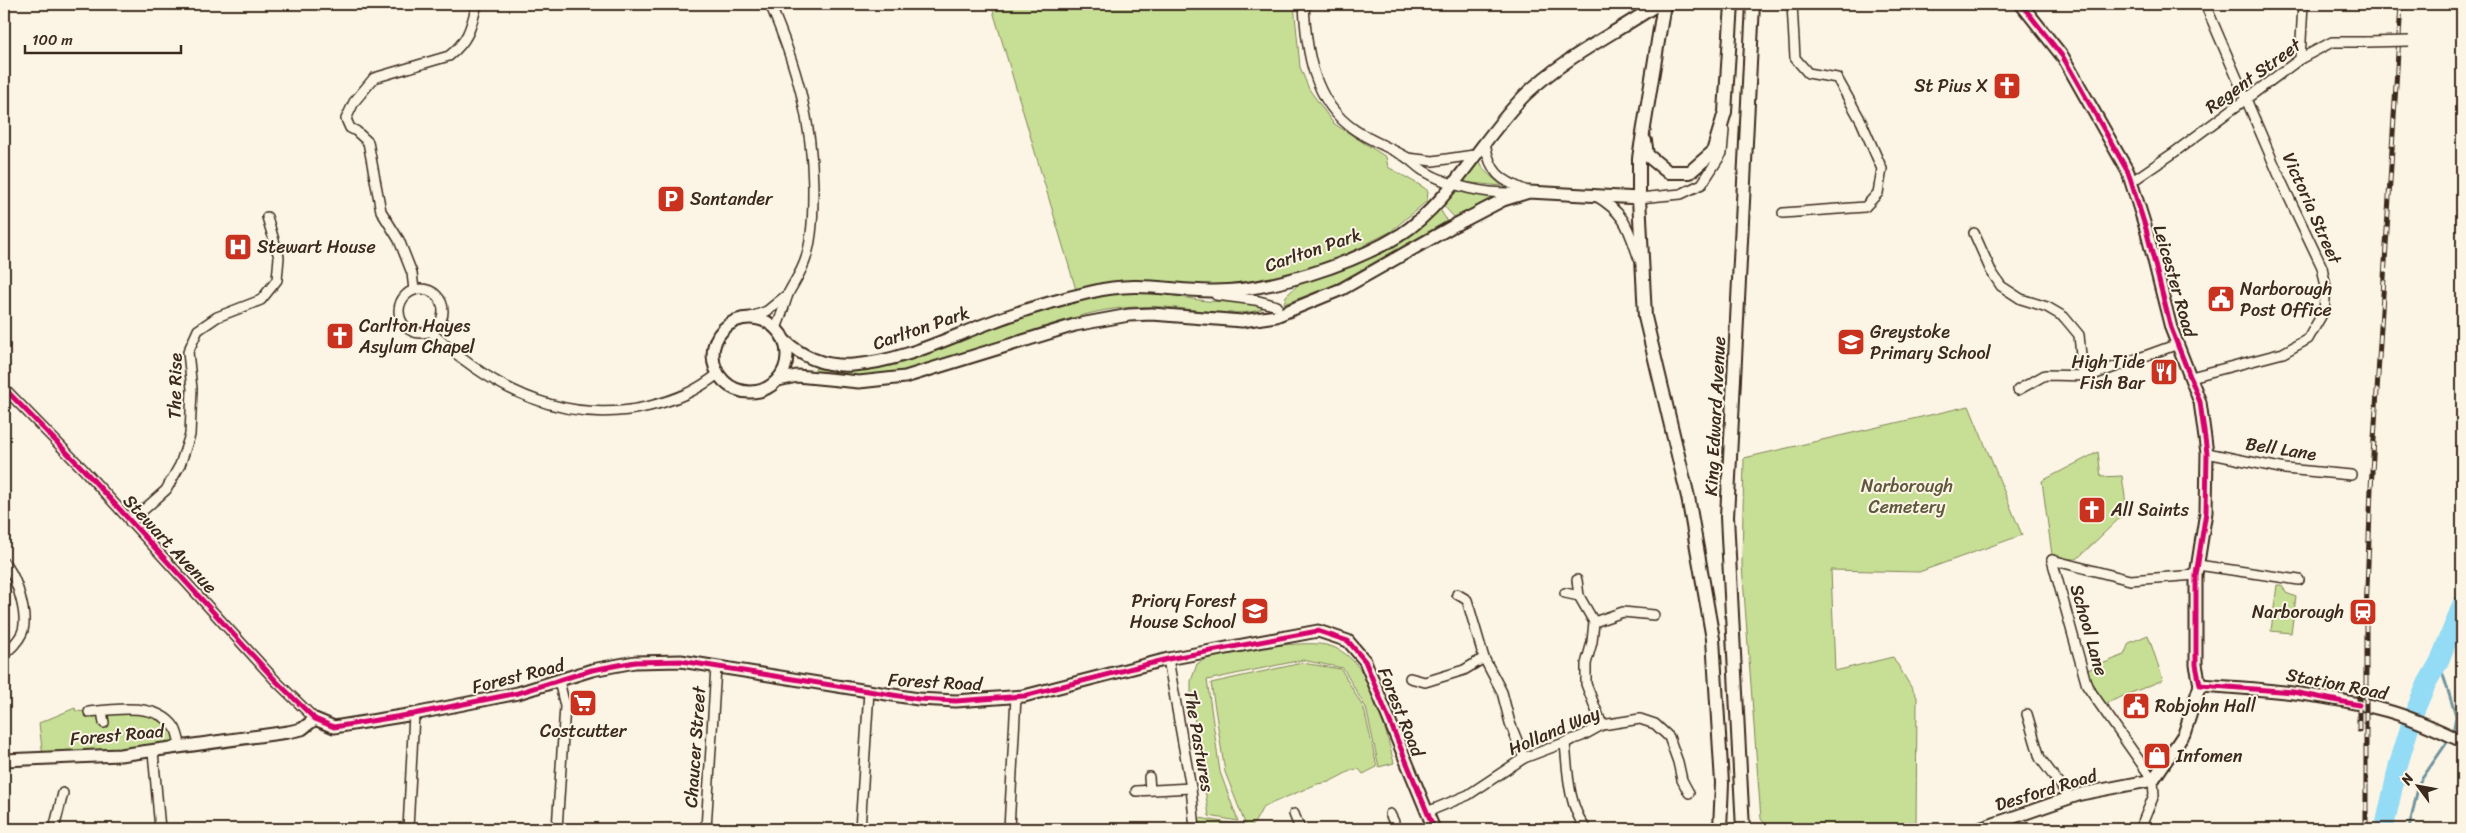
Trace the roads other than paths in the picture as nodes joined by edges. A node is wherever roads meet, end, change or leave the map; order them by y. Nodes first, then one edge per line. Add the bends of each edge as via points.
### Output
1 (477, 4) edge
2 (770, 4) edge
3 (1304, 4) edge
4 (1658, 4) edge
5 (1664, 4) edge
6 (1732, 4) edge
7 (1792, 4) edge
8 (2021, 4) edge
9 (2205, 4) edge
10 (2303, 4) edge
11 (1750, 7) edge
12 (2409, 41) dead end
13 (2300, 59) junction
14 (2247, 98) junction
15 (1725, 112) junction
16 (1643, 127) junction
17 (1485, 143) junction
18 (1474, 155) junction
19 (1407, 158) junction
20 (2131, 182) junction
21 (1453, 184) junction
22 (1529, 192) junction
23 (1593, 194) junction
24 (1638, 198) junction
25 (1783, 213) dead end
26 (267, 217) dead end
27 (1974, 233) dead end
28 (1643, 272) junction
29 (1192, 289) junction
30 (414, 290) junction
31 (788, 294) junction
32 (1277, 306) dead end
33 (751, 317) junction
34 (776, 328) junction
35 (430, 331) junction
36 (785, 341) junction
37 (2178, 344) junction
38 (718, 374) junction
39 (2083, 376) junction
40 (2191, 377) junction
41 (778, 380) junction
42 (4, 388) edge
43 (2018, 390) dead end
44 (2207, 452) junction
45 (2350, 475) dead end
46 (130, 522) junction
47 (4, 563) edge
48 (2197, 570) junction
49 (1577, 580) dead end
50 (2298, 580) dead end
51 (1565, 593) dead end
52 (1457, 594) dead end
53 (1475, 595) dead end
54 (1579, 596) junction
55 (1468, 600) junction
56 (1654, 614) dead end
57 (1594, 622) junction
58 (4, 654) edge
59 (1484, 658) junction
60 (1168, 659) junction
61 (716, 667) junction
62 (1410, 678) dead end
63 (559, 681) junction
64 (2200, 685) junction
65 (869, 691) junction
66 (1016, 697) junction
67 (102, 711) junction
68 (89, 712) dead end
69 (414, 714) junction
70 (2027, 714) dead end
71 (315, 719) junction
72 (104, 723) dead end
73 (1602, 725) junction
74 (2462, 741) edge
75 (1565, 743) junction
76 (180, 747) junction
77 (153, 752) junction
78 (1524, 758) junction
79 (4, 760) edge
80 (1149, 777) dead end
81 (2152, 780) junction
82 (1192, 788) junction
83 (1150, 790) junction
84 (1136, 792) dead end
85 (63, 793) dead end
86 (1689, 793) dead end
87 (2070, 798) junction
88 (1427, 812) junction
89 (1294, 814) dead end
90 (1390, 814) dead end
91 (54, 829) edge
92 (160, 829) edge
93 (408, 829) edge
94 (556, 829) edge
95 (706, 829) edge
96 (860, 829) edge
97 (1009, 829) edge
98 (1195, 829) edge
99 (1300, 829) edge
100 (1390, 829) edge
101 (1434, 829) edge
102 (1586, 829) edge
103 (1720, 829) edge
104 (1742, 829) edge
105 (1979, 829) edge
106 (2140, 829) edge

1 - 30 street via 466,40 449,56 374,78 354,102 346,119 350,128 368,142 381,211 399,240 412,273
2 - 31 street via 798,78 813,156 812,225 806,258
3 - 19 street via 1308,55 1319,87 1353,129
4 - 17 street, Carlton Park via 1556,69 1526,94
5 - 16 main road, King Edward Avenue
6 - 15 main road, King Edward Avenue
7 - 25 street via 1795,58 1808,73 1837,78 1882,169 1878,193 1865,207
8 - 20 street, Leicester Road via 2063,57
9 - 14 street, Victoria Street
10 - 13 street
11 - 104 main road, King Edward Avenue via 1727,517
12 - 13 street, Regent Street, bridge via 2332,42
13 - 14 street, Regent Street
14 - 20 street, Regent Street
14 - 40 street, Victoria Street via 2322,267 2326,287 2324,311 2308,339 2283,353
15 - 16 main road, King Edward Avenue via 1713,152 1690,172 1668,172 1647,155
15 - 24 street, Carlton Park via 1722,153 1702,184 1681,194
16 - 24 main road, King Edward Avenue
17 - 18 street, Carlton Park
17 - 22 street via 1488,162 1495,172 1506,182
18 - 19 street via 1433,162
18 - 21 street, Carlton Park
19 - 21 street via 1424,171
20 - 37 street, Leicester Road
21 - 22 street via 1500,193
21 - 29 street, Carlton Park via 1402,233 1337,264 1264,286 1211,291
22 - 23 street, Carlton Park
22 - 41 street, Carlton Park via 1503,200 1342,289 1276,316 1242,321 1129,315 1075,325 905,377 859,382 797,376
23 - 24 street, Carlton Park
23 - 28 street via 1613,206 1627,224
24 - 28 main road, King Edward Avenue
26 - 46 street, The Rise via 279,257 276,280 261,300 217,317 198,330 188,352 192,389 188,443 166,490
27 - 39 street via 2001,286 2064,317 2079,335
28 - 103 main road, King Edward Avenue via 1646,317 1688,498 1713,639 1722,783
29 - 32 street via 1207,295 1255,300
29 - 36 street, Carlton Park via 1117,286 991,322 924,348 873,363 833,365 815,361 796,352
30 - 35 street via 427,290 441,303 442,316
30 - 35 street via 400,305 400,319 410,330
31 - 33 street via 767,310
31 - 34 street
33 - 34 street via 769,322
33 - 38 street via 734,322 718,337 713,349
34 - 36 street
35 - 38 street via 474,368 507,388 534,400 583,412 637,409 670,401 698,390
36 - 41 street via 787,362
37 - 39 street via 2106,371
37 - 40 street, Leicester Road
38 - 41 street via 734,388 745,392 762,390
39 - 43 street via 2045,375
40 - 44 street, Leicester Road via 2200,402
42 - 46 street, Stewart Avenue
44 - 45 street, Bell Lane via 2285,469
44 - 48 street, Leicester Road via 2206,512
46 - 71 street, Stewart Avenue
47 - 58 street via 10,568 17,585 23,621 22,632
48 - 50 street
48 - 64 street, Leicester Road via 2196,665
48 - 81 street, School Lane via 2130,580 2052,560 2087,686
49 - 54 street
51 - 54 street
52 - 55 street
53 - 55 street
54 - 57 street
55 - 59 street
56 - 57 street via 1623,612
57 - 73 street via 1586,664 1586,684
59 - 62 street via 1464,670 1425,682
59 - 78 street via 1502,692
60 - 66 street, Forest Road
60 - 82 street, The Pastures
60 - 88 street, Forest Road via 1318,631 1348,641 1365,661
61 - 63 street, Forest Road via 681,661 634,662 592,670
61 - 65 street, Forest Road
61 - 95 street, Chaucer Street
63 - 69 street, Forest Road via 518,693
63 - 94 street via 565,706
64 - 74 street, Station Road via 2293,692 2402,715
64 - 81 street via 2184,734
65 - 66 street, Forest Road via 956,701
65 - 96 street
66 - 97 street
67 - 68 street
67 - 72 street
67 - 76 street via 126,708 165,718 175,728
69 - 71 street, Forest Road via 334,727
69 - 93 street
70 - 87 street via 2040,758
71 - 76 street, Forest Road via 288,732
73 - 75 street, Holland Way
73 - 86 street, Holland Way via 1640,719 1655,724 1669,736
75 - 78 street, Holland Way
75 - 102 street via 1570,791 1578,818
76 - 77 street, Forest Road
77 - 79 street, Forest Road
77 - 92 street
78 - 88 street, Holland Way via 1468,795
80 - 83 street
81 - 87 street, Desford Road
81 - 106 street via 2154,795
82 - 83 street
82 - 98 street, The Pastures
83 - 84 street
85 - 91 street
87 - 105 street, Desford Road
88 - 101 street, Forest Road
89 - 99 street
90 - 100 street via 1394,822

